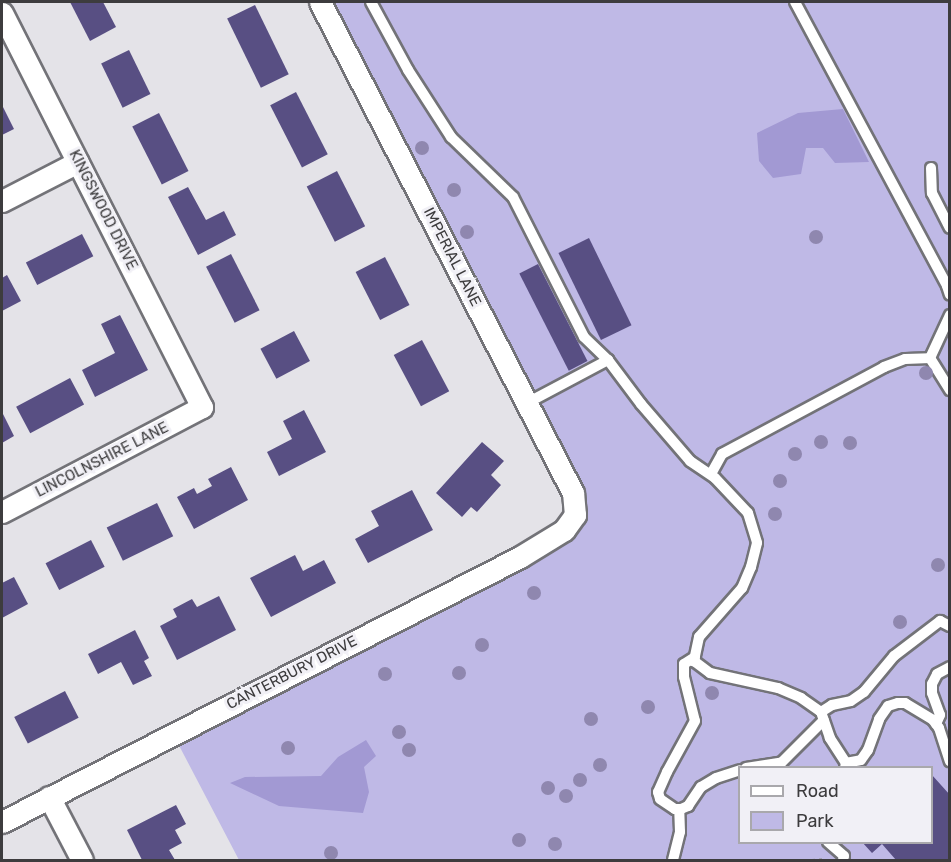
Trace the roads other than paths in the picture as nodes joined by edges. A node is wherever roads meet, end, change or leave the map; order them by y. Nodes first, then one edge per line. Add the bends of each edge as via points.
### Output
1 (320, 2) edge
2 (371, 2) edge
3 (795, 2) edge
4 (2, 13) edge
5 (78, 162) junction
6 (931, 168) dead end
7 (2, 201) edge
8 (950, 228) edge
9 (950, 295) edge
10 (950, 315) edge
11 (930, 358) junction
12 (608, 360) junction
13 (950, 390) edge
14 (527, 404) junction
15 (202, 407) joint
16 (711, 474) junction
17 (2, 512) edge
18 (575, 515) joint
19 (950, 626) edge
20 (695, 657) junction
21 (950, 667) edge
22 (822, 716) junction
23 (936, 724) junction
24 (950, 761) edge
25 (846, 765) edge
26 (759, 766) edge
27 (738, 771) edge
28 (49, 797) junction
29 (679, 809) junction
30 (2, 822) edge
31 (829, 844) edge
32 (82, 861) edge
33 (673, 861) edge
34 (843, 861) edge

1 - 14 street, IMPERIAL LANE
2 - 12 lane via 451,136 513,197 584,337
3 - 9 lane
4 - 5 street, KINGSWOOD DRIVE
5 - 7 street
5 - 15 street, KINGSWOOD DRIVE
6 - 8 lane via 932,193
10 - 11 lane
11 - 13 lane
11 - 16 lane via 905,359 884,367 722,454
12 - 14 lane
12 - 16 lane via 675,445 690,461
14 - 18 street, IMPERIAL LANE via 573,493
15 - 17 street, LINCOLNSHIRE LANE
16 - 20 lane via 748,513 757,543 742,588 699,637
18 - 28 street, CANTERBURY DRIVE via 564,530 520,557
19 - 22 lane via 940,621 894,656 864,692 851,701 832,705
20 - 22 lane via 694,661 710,673 778,688 801,698
20 - 29 lane via 684,664 684,677 695,721 658,792 666,804
21 - 23 lane via 937,674 932,684 940,715
22 - 25 lane
22 - 26 lane via 782,762
23 - 24 lane
23 - 25 lane via 905,703 888,706 861,760
27 - 29 lane via 701,787 688,806
28 - 30 street, CANTERBURY DRIVE
28 - 32 street
29 - 33 lane via 680,832
31 - 34 lane via 844,856

